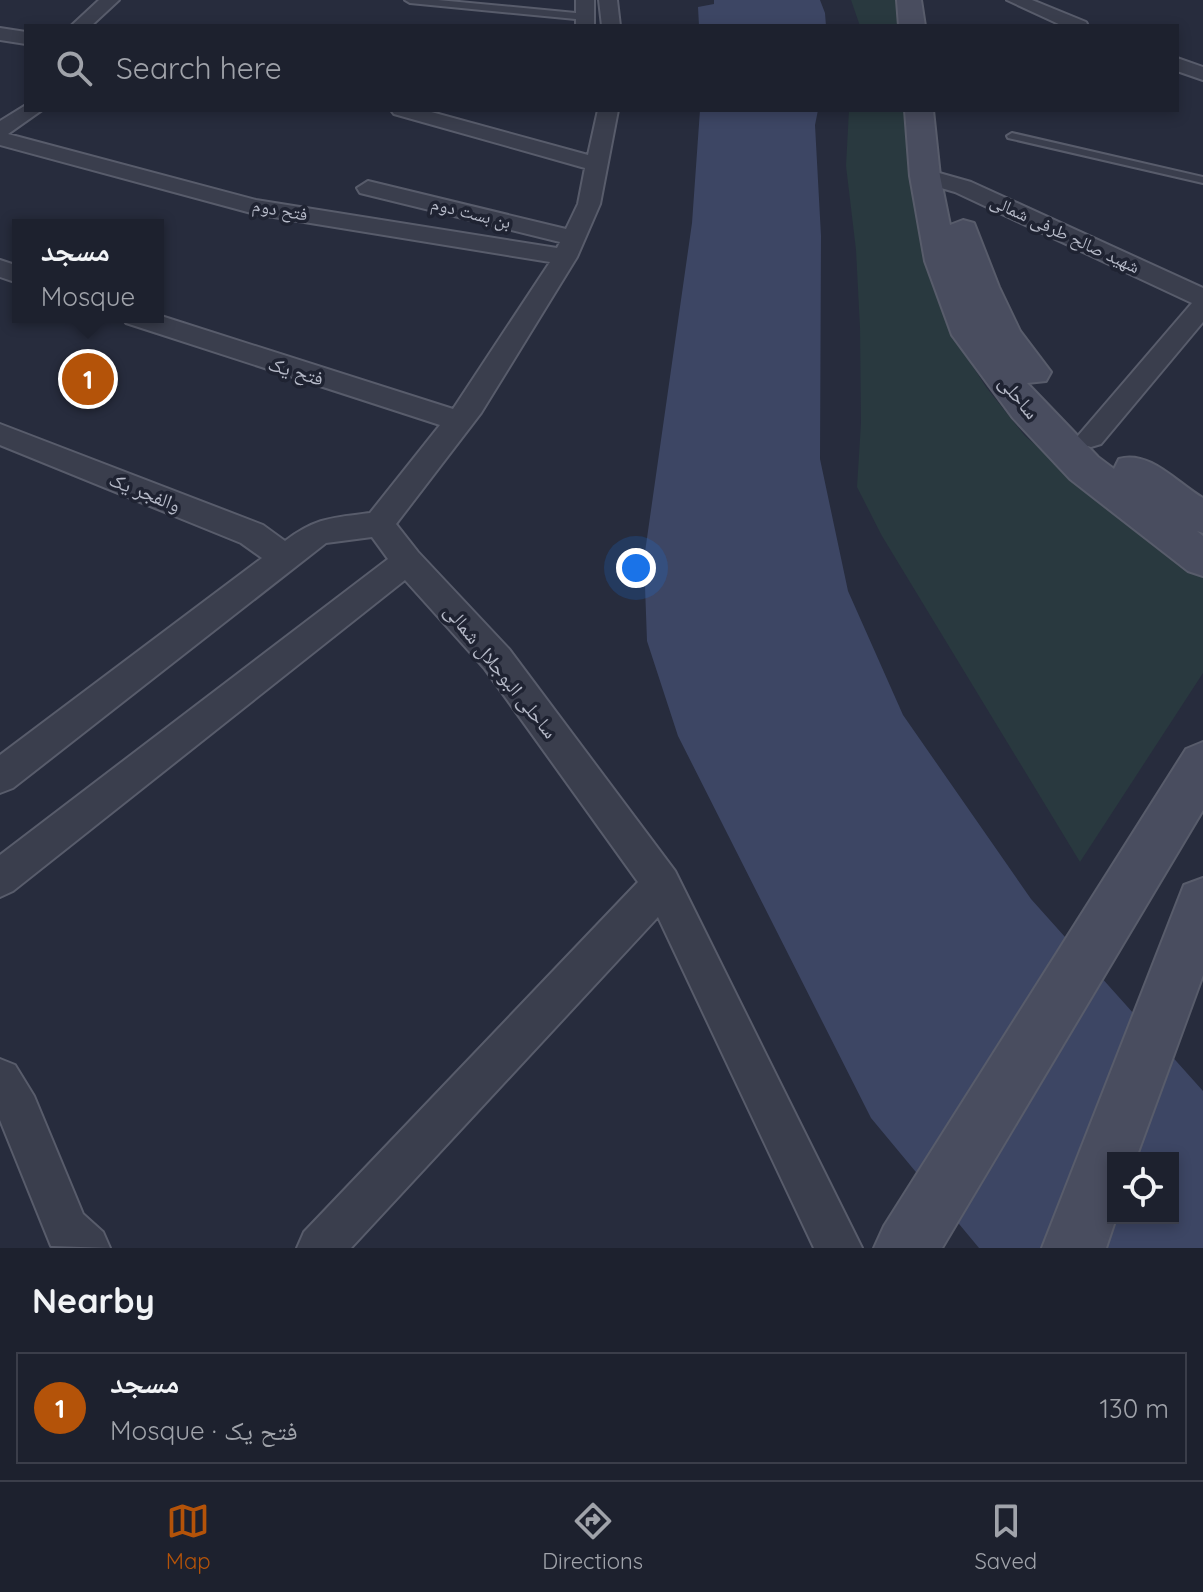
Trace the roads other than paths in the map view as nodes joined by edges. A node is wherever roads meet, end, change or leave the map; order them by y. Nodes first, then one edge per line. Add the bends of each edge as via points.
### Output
1 (110, 0) edge
2 (410, 0) edge
3 (608, 0) edge
4 (909, 0) edge
5 (1016, 0) edge
6 (585, 14) edge
7 (82, 24) edge
8 (611, 24) edge
9 (912, 24) edge
10 (1074, 24) edge
11 (0, 34) edge
12 (24, 38) edge
13 (1179, 65) edge
14 (1203, 74) edge
15 (29, 112) edge
16 (408, 112) edge
17 (608, 112) edge
18 (919, 112) edge
19 (1, 131) edge
20 (1012, 136) dead end
21 (597, 164) junction
22 (925, 176) junction
23 (1203, 180) edge
24 (368, 188) dead end
25 (569, 247) junction
26 (1203, 298) edge
27 (1203, 306) edge
28 (154, 323) edge
29 (459, 421) junction
30 (0, 434) edge
31 (1091, 437) junction
32 (1203, 517) edge
33 (379, 524) junction
34 (285, 558) junction
35 (1203, 559) edge
36 (407, 561) junction
37 (1203, 765) edge
38 (0, 776) edge
39 (0, 878) edge
40 (662, 884) junction
41 (1203, 904) edge
42 (0, 1080) edge
43 (87, 1248) edge
44 (320, 1248) edge
45 (839, 1248) edge
46 (906, 1248) edge
47 (1074, 1248) edge

1 - 7 street
2 - 6 lane
3 - 8 street
4 - 9 main road
5 - 10 street
11 - 12 street
13 - 14 street
15 - 19 street
16 - 21 street
17 - 21 street
18 - 22 main road, ساحلی
19 - 25 street, فتح دوم via 255,207
20 - 23 lane
21 - 25 street via 589,204
22 - 26 street, شهید صالح طرفی شمالی via 963,187
22 - 31 main road, ساحلی via 963,229 1005,336
22 - 35 main road, ساحلی via 941,261 964,327 1026,408 1084,468
24 - 25 street, بن بست دوم
25 - 29 street
27 - 31 street
28 - 29 street, فتح یک
29 - 33 street
30 - 34 street, والفجر یک via 252,534
31 - 32 main road, ساحلی via 1168,497
33 - 34 street via 319,532
33 - 36 street, ساحلی البوجلال شمالی
34 - 38 street
36 - 39 street
36 - 40 street, ساحلی البوجلال شمالی via 497,659
37 - 46 main road
40 - 44 street
40 - 45 street, ساحلی البوجلال شمالی
41 - 47 main road
42 - 43 street via 19,1111 67,1230

